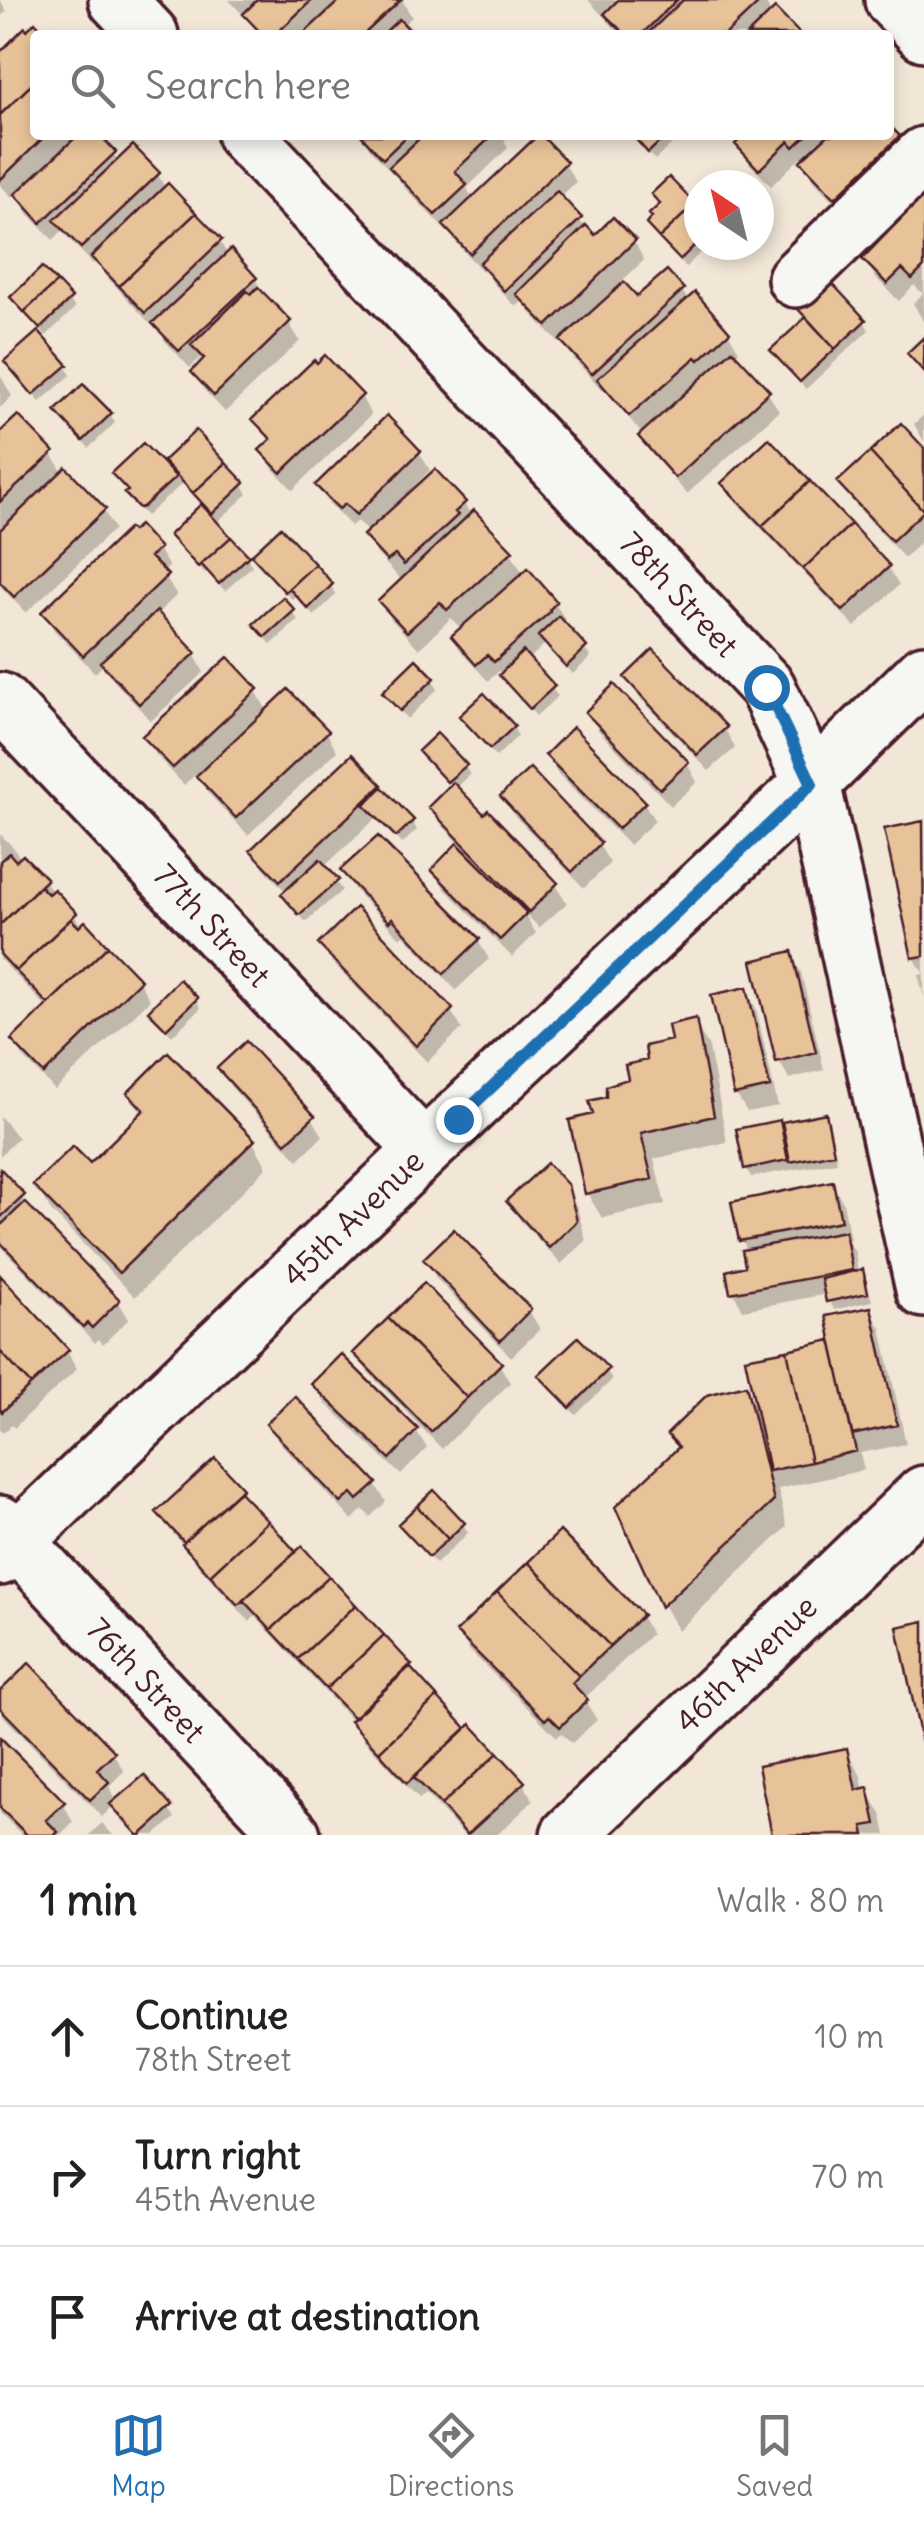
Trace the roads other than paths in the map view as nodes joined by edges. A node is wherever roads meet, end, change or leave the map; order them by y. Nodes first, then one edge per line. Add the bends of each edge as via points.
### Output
1 (117, 0) edge
2 (893, 0) edge
3 (145, 30) edge
4 (924, 33) edge
5 (250, 140) edge
6 (924, 155) edge
7 (796, 279) dead end
8 (924, 674) edge
9 (0, 701) edge
10 (812, 784) junction
11 (424, 1150) junction
12 (924, 1289) edge
13 (924, 1494) edge
14 (5, 1541) edge
15 (292, 1835) edge
16 (569, 1835) edge

1 - 3 street
2 - 4 street
5 - 10 street, 78th Street via 766,687
6 - 7 street
8 - 10 street, 45th Avenue
9 - 11 street, 77th Street
10 - 11 street, 45th Avenue
10 - 12 street, 78th Street
11 - 14 street, 45th Avenue
13 - 16 street, 46th Avenue
14 - 15 street, 76th Street

